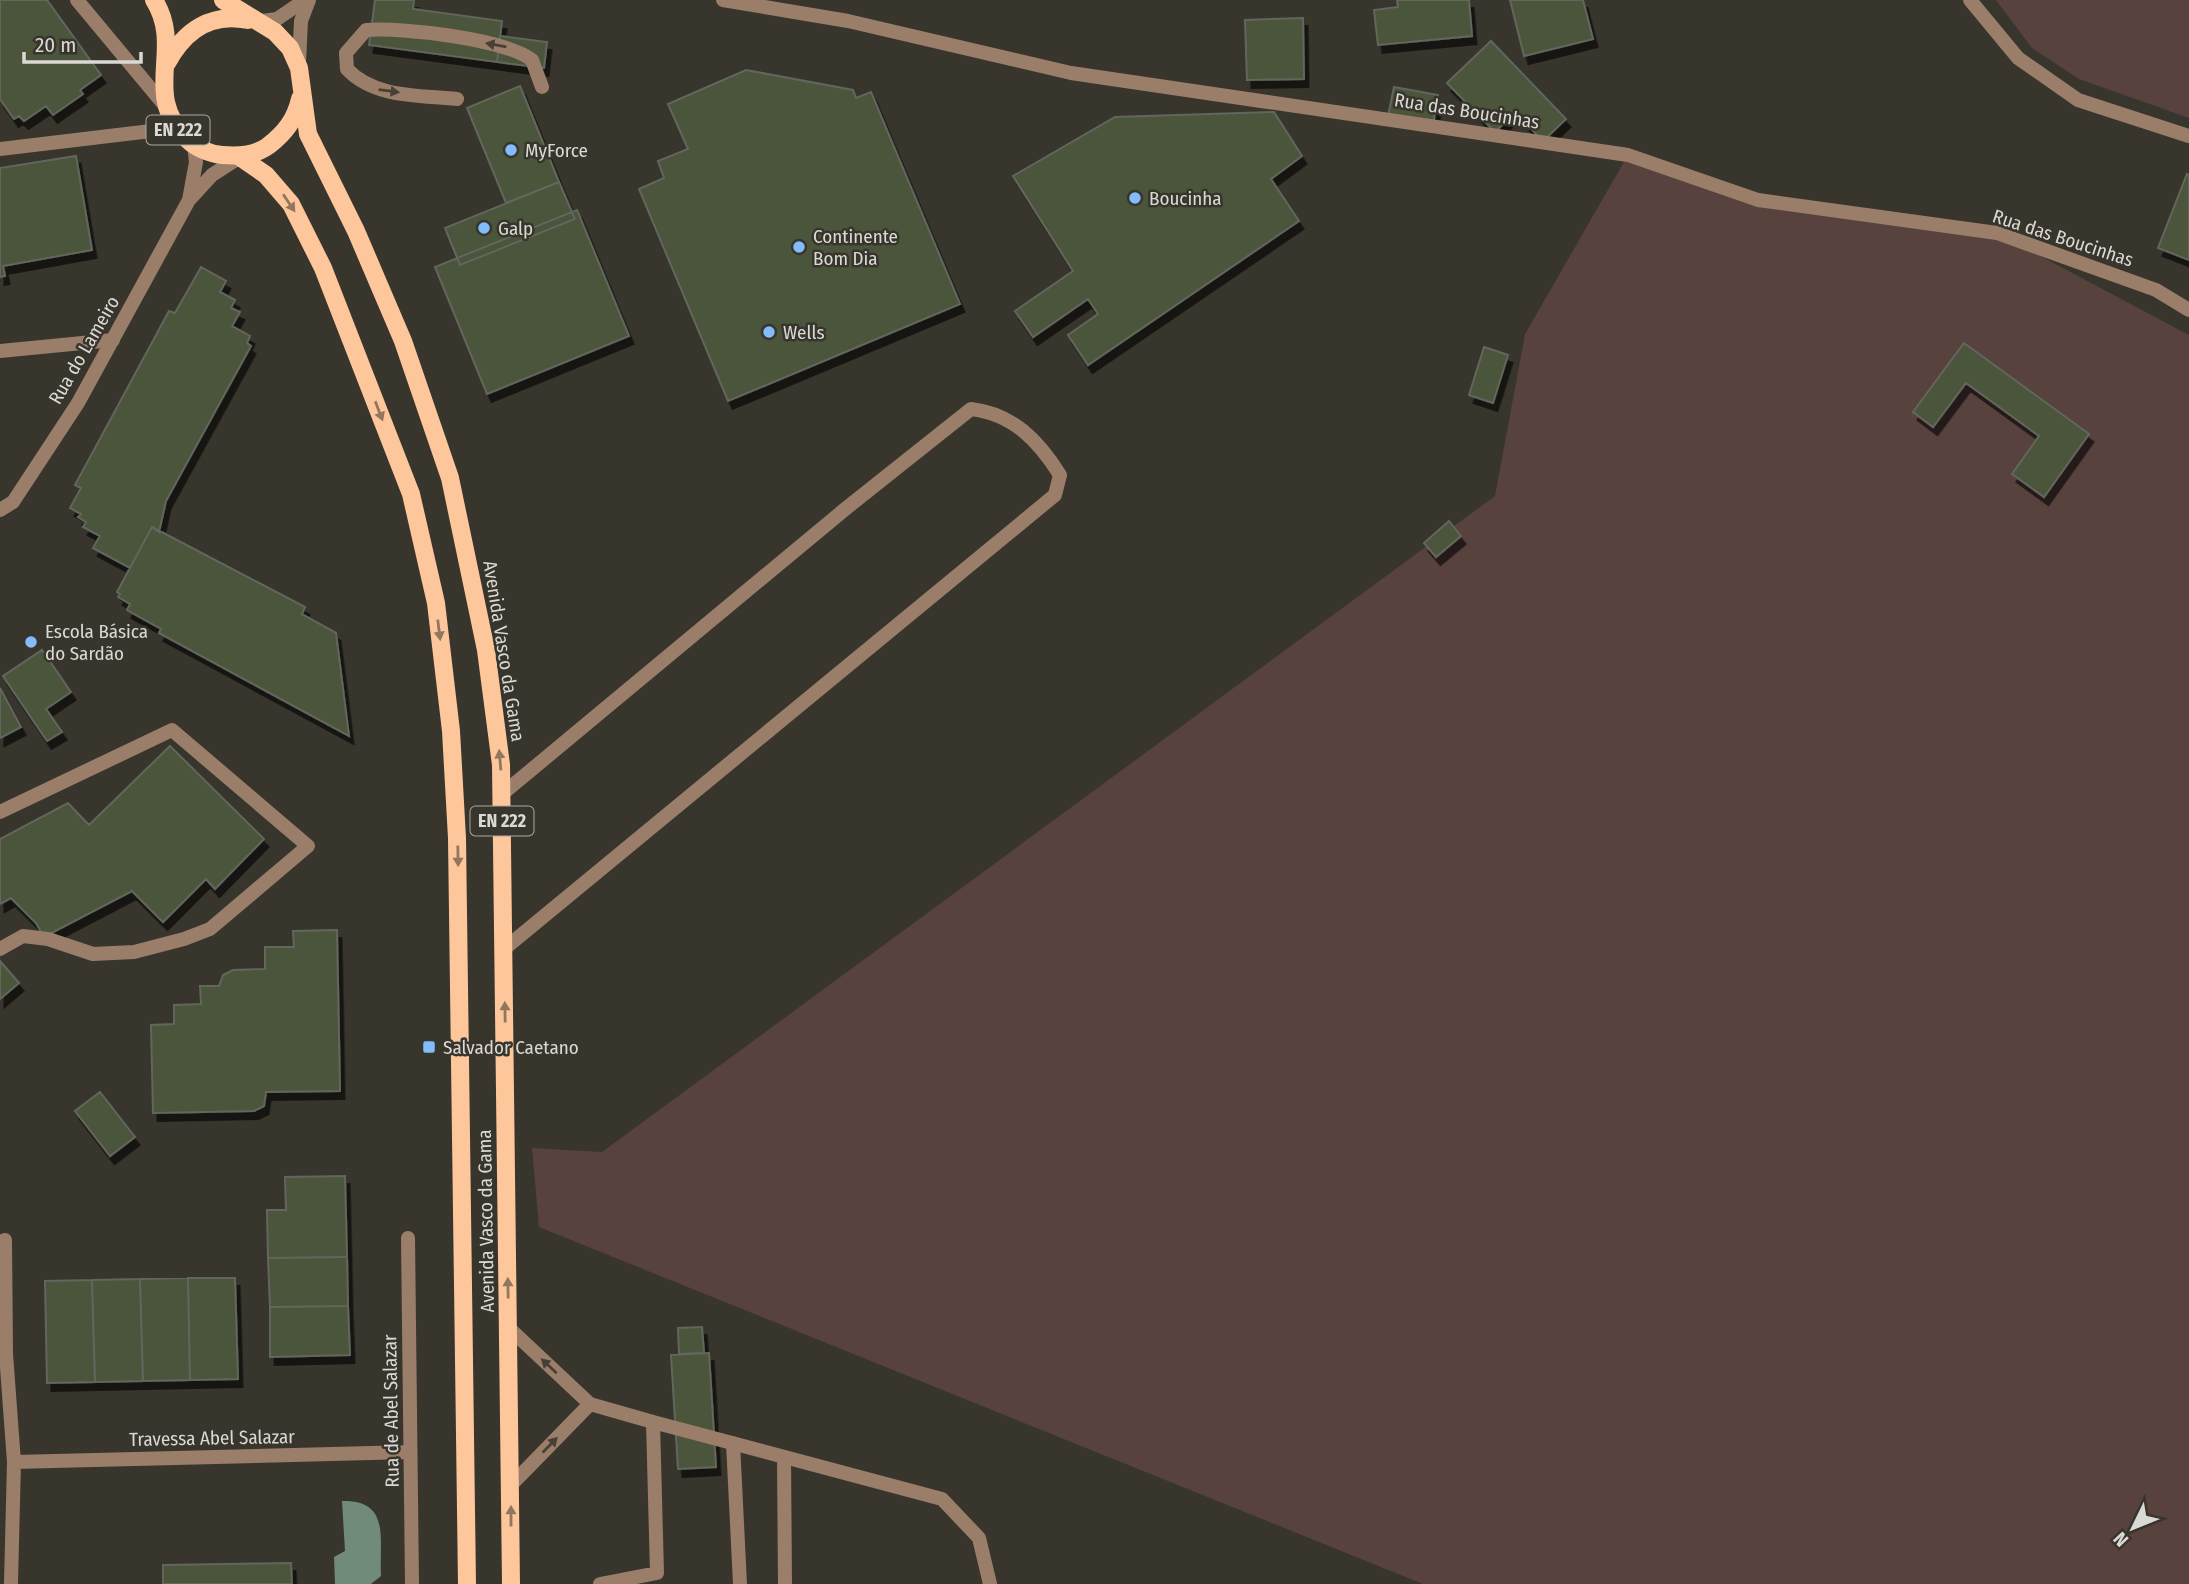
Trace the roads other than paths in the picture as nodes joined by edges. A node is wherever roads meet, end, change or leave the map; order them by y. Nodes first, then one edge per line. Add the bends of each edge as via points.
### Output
1 (77, 0) edge
2 (154, 0) edge
3 (223, 0) edge
4 (307, 0) edge
5 (723, 0) edge
6 (1970, 0) edge
7 (255, 22) junction
8 (166, 64) junction
9 (299, 68) junction
10 (542, 87) dead end
11 (302, 92) junction
12 (457, 99) dead end
13 (166, 107) junction
14 (176, 128) junction
15 (2189, 136) edge
16 (194, 145) junction
17 (0, 149) edge
18 (240, 157) junction
19 (189, 200) junction
20 (2189, 310) edge
21 (113, 340) junction
22 (0, 351) edge
23 (0, 510) edge
24 (501, 795) junction
25 (0, 812) edge
26 (0, 949) edge
27 (504, 950) junction
28 (408, 1238) dead end
29 (0, 1242) edge
30 (509, 1328) junction
31 (590, 1404) junction
32 (653, 1422) junction
33 (733, 1443) junction
34 (410, 1452) junction
35 (784, 1457) junction
36 (13, 1462) junction
37 (510, 1486) junction
38 (11, 1584) edge
39 (412, 1584) edge
40 (467, 1584) edge
41 (511, 1584) edge
42 (600, 1584) edge
43 (740, 1584) edge
44 (785, 1584) edge
45 (990, 1584) edge

1 - 13 street
2 - 8 main road, Avenida Vasco da Gama / EN 222 via 167,37
3 - 7 main road, Avenida Vasco da Gama / EN 222
4 - 7 street via 277,19
4 - 9 street via 301,20
5 - 20 street, Rua das Boucinhas via 848,21 1071,73 1628,155 1758,200 1997,233 2156,290
6 - 15 street via 2018,58 2078,100
7 - 8 main road, Avenida Vasco da Gama / EN 222 via 234,17 193,29 177,44
7 - 9 main road, Avenida Vasco da Gama / EN 222 via 275,32 290,48
8 - 13 main road, Avenida Vasco da Gama / EN 222 via 162,85
9 - 11 main road, Avenida Vasco da Gama / EN 222
10 -> 12 street via 532,60 509,48 391,28 366,30 346,52 347,69 373,89
11 - 18 main road, Avenida Vasco da Gama / EN 222 via 296,116 282,136 263,150
24 -> 11 main road, Avenida Vasco da Gama / EN 222 via 486,650 450,478 402,341 309,134
13 - 14 main road, Avenida Vasco da Gama / EN 222
14 - 16 main road, Avenida Vasco da Gama / EN 222
14 - 17 street
16 - 18 main road, Avenida Vasco da Gama / EN 222 via 216,155
16 - 19 street, Rua do Lameiro via 196,162
18 - 19 street, Rua do Lameiro via 212,175
18 -> 40 main road, Avenida Vasco da Gama / EN 222 via 266,175 291,204 323,268 411,494 436,603 457,838
19 - 21 street, Rua do Lameiro
21 - 22 street
21 - 23 street, Rua do Lameiro via 28,480 13,502
24 - 27 main road, Avenida Vasco da Gama / EN 222
24 - 27 street via 971,409 994,412 1019,428 1060,475 1055,495
25 - 26 street via 172,730 308,846 210,929 184,939 134,952 93,954 23,936
30 -> 27 main road, Avenida Vasco da Gama / EN 222
28 - 34 street, Rua de Abel Salazar
29 - 36 street via 5,1240
31 -> 30 street
30 - 37 main road, Avenida Vasco da Gama / EN 222
31 - 32 street
37 -> 31 street
32 - 33 street
32 - 42 street via 657,1573
33 - 35 street
33 - 43 street
34 - 36 street, Travessa Abel Salazar
34 - 39 street, Rua de Abel Salazar
35 - 44 street
35 - 45 street via 942,1499 979,1538
36 - 38 street
41 -> 37 main road, Avenida Vasco da Gama / EN 222

